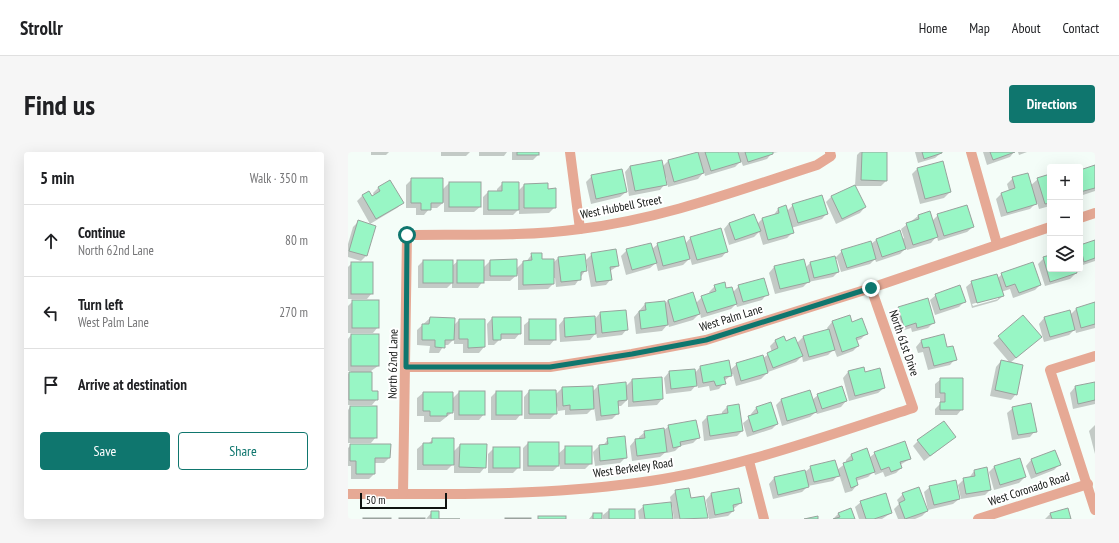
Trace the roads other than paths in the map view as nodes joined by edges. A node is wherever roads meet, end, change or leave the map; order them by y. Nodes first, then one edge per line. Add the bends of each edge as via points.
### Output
1 (570, 152) edge
2 (971, 152) edge
3 (831, 154) edge
4 (1095, 213) edge
5 (1083, 217) edge
6 (1047, 228) edge
7 (580, 229) junction
8 (407, 235) joint
9 (997, 244) junction
10 (871, 288) junction
11 (1095, 356) edge
12 (406, 367) junction
13 (913, 408) joint
14 (749, 461) junction
15 (1088, 484) junction
16 (348, 494) edge
17 (404, 494) junction
18 (1095, 510) edge
19 (764, 519) edge
20 (978, 519) edge

1 - 7 street
2 - 9 street
3 - 7 street, West Hubbell Street via 817,165 723,196 644,218
4 - 5 street
6 - 9 street, West Palm Lane
7 - 8 street, West Hubbell Street via 530,233
8 - 12 street, North 62nd Lane
9 - 10 street, West Palm Lane
10 - 12 street, West Palm Lane via 706,340 632,354 550,367
10 - 13 street, North 61st Drive
11 - 15 street via 1050,370
12 - 17 street, North 62nd Lane
13 - 14 street, West Berkeley Road
14 - 17 street, West Berkeley Road via 636,483 515,492
14 - 19 street
15 - 18 street
15 - 20 street, West Coronado Road
16 - 17 street, West Berkeley Road

